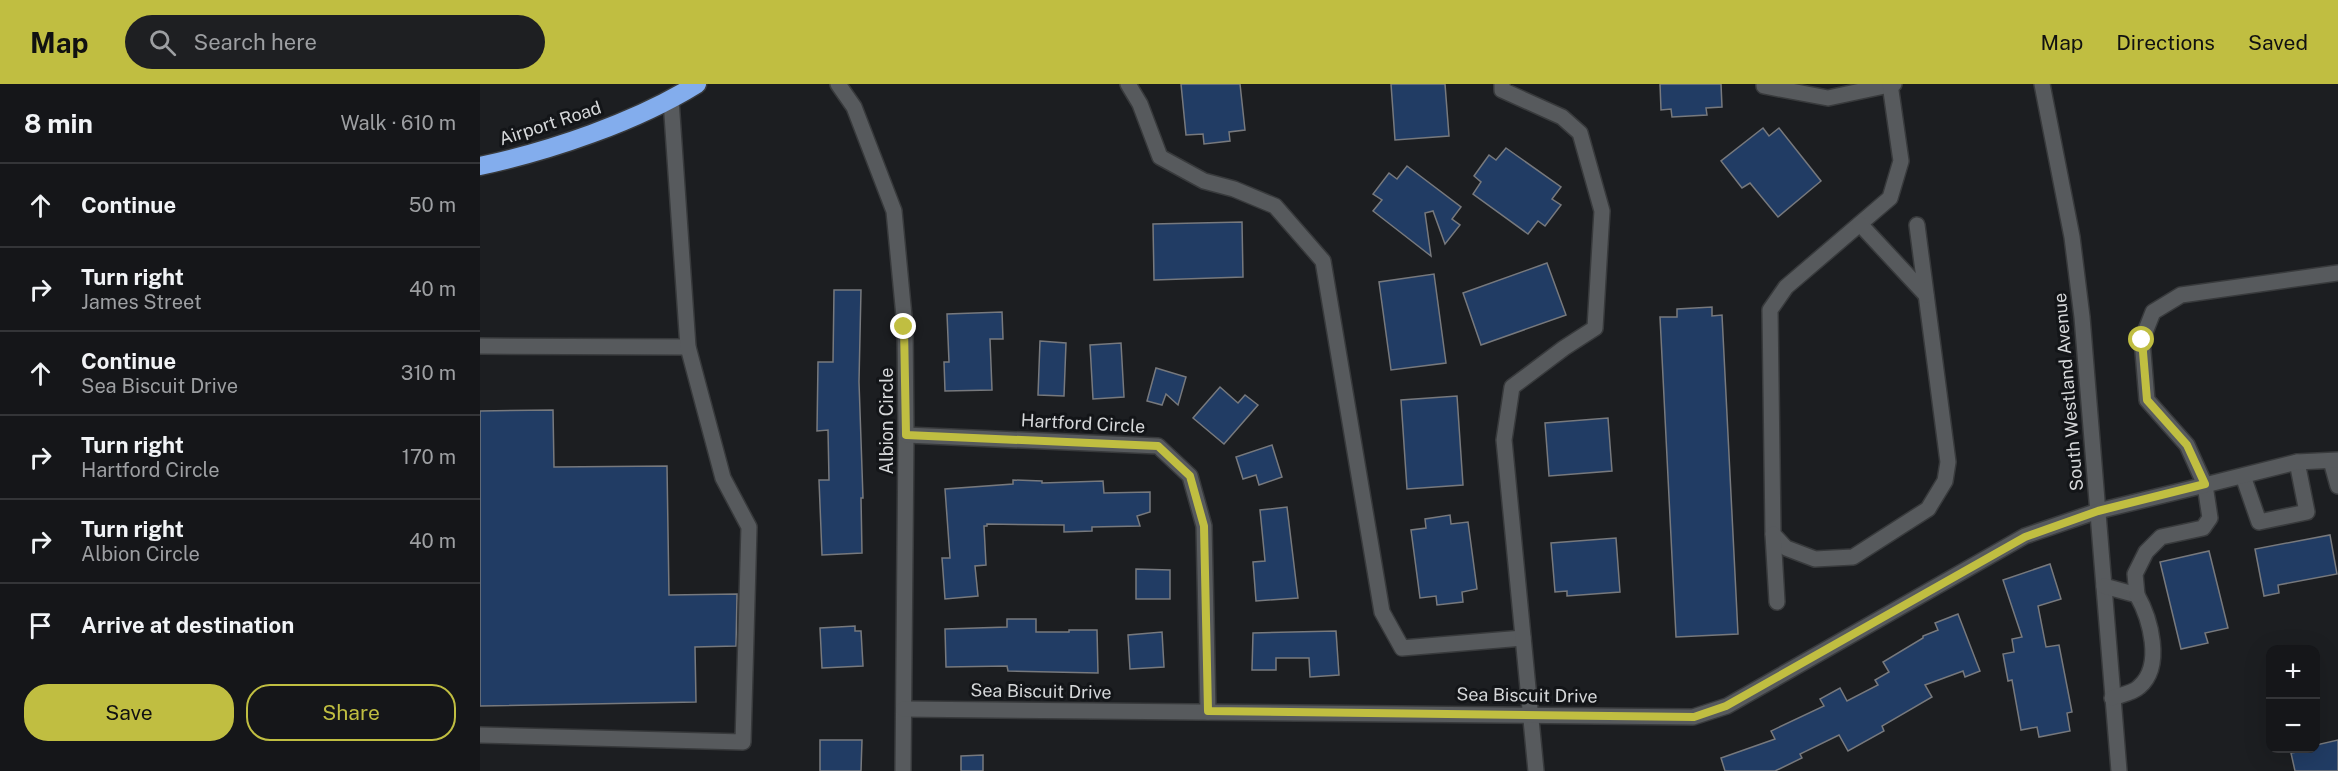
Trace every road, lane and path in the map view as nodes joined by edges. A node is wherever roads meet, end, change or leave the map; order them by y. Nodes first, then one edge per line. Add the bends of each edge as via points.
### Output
1 (697, 84) edge
2 (838, 84) edge
3 (1128, 84) edge
4 (1502, 84) edge
5 (1764, 84) edge
6 (1891, 84) edge
7 (2042, 84) edge
8 (671, 100) junction
9 (480, 166) edge
10 (1860, 224) junction
11 (1917, 225) dead end
12 (2338, 273) edge
13 (1926, 295) junction
14 (480, 346) edge
15 (688, 347) junction
16 (906, 435) junction
17 (2335, 460) edge
18 (2297, 462) junction
19 (2243, 476) junction
20 (2205, 484) junction
21 (2338, 486) edge
22 (2098, 511) junction
23 (1773, 534) junction
24 (2104, 586) junction
25 (2137, 595) junction
26 (1777, 602) dead end
27 (1523, 638) junction
28 (2112, 698) junction
29 (904, 709) junction
30 (1208, 711) junction
31 (1530, 714) junction
32 (480, 735) edge
33 (903, 771) edge
34 (1536, 771) edge
35 (2118, 771) edge

1 - 8 highway, Airport Road
2 - 16 street, Albion Circle via 854,107 894,211 904,327
3 - 27 street via 1140,104 1160,158 1204,181 1275,206 1323,261 1382,612 1402,648
4 - 27 street via 1502,90 1562,117 1580,133 1602,211 1595,328 1512,387 1504,440
5 - 6 street via 1828,98
6 - 10 street via 1901,161 1890,198
7 - 22 street, South Westland Avenue via 2073,248
8 - 9 highway, Airport Road via 590,134
8 - 15 street
10 - 13 street
10 - 23 street via 1786,286 1770,310
11 - 13 street
12 - 20 street via 2181,296 2153,312 2142,340 2147,400 2187,445
13 - 23 street via 1948,462 1945,481 1928,508 1853,557 1815,558 1786,548
14 - 15 street
15 - 32 street via 723,478 749,527 742,742
16 - 29 street, Albion Circle
16 - 30 street, Hartford Circle via 1158,446 1190,476 1204,526
17 - 18 street, Sea Biscuit Drive
17 - 21 street
18 - 19 street, Sea Biscuit Drive
18 - 19 street via 2307,512 2259,522
19 - 20 street, Sea Biscuit Drive
20 - 22 street, Sea Biscuit Drive
20 - 25 street via 2210,518 2203,528 2161,537 2146,552 2135,574
22 - 24 street, South Westland Avenue
22 - 31 street, Sea Biscuit Drive via 2025,537 1726,706 1694,717
23 - 26 street
24 - 25 street
24 - 28 street, South Westland Avenue
25 - 28 street via 2147,613 2153,654 2149,673 2138,688
27 - 31 street
28 - 35 street, South Westland Avenue
29 - 30 street, Sea Biscuit Drive
29 - 33 street, Albion Circle
30 - 31 street, Sea Biscuit Drive
31 - 34 street

